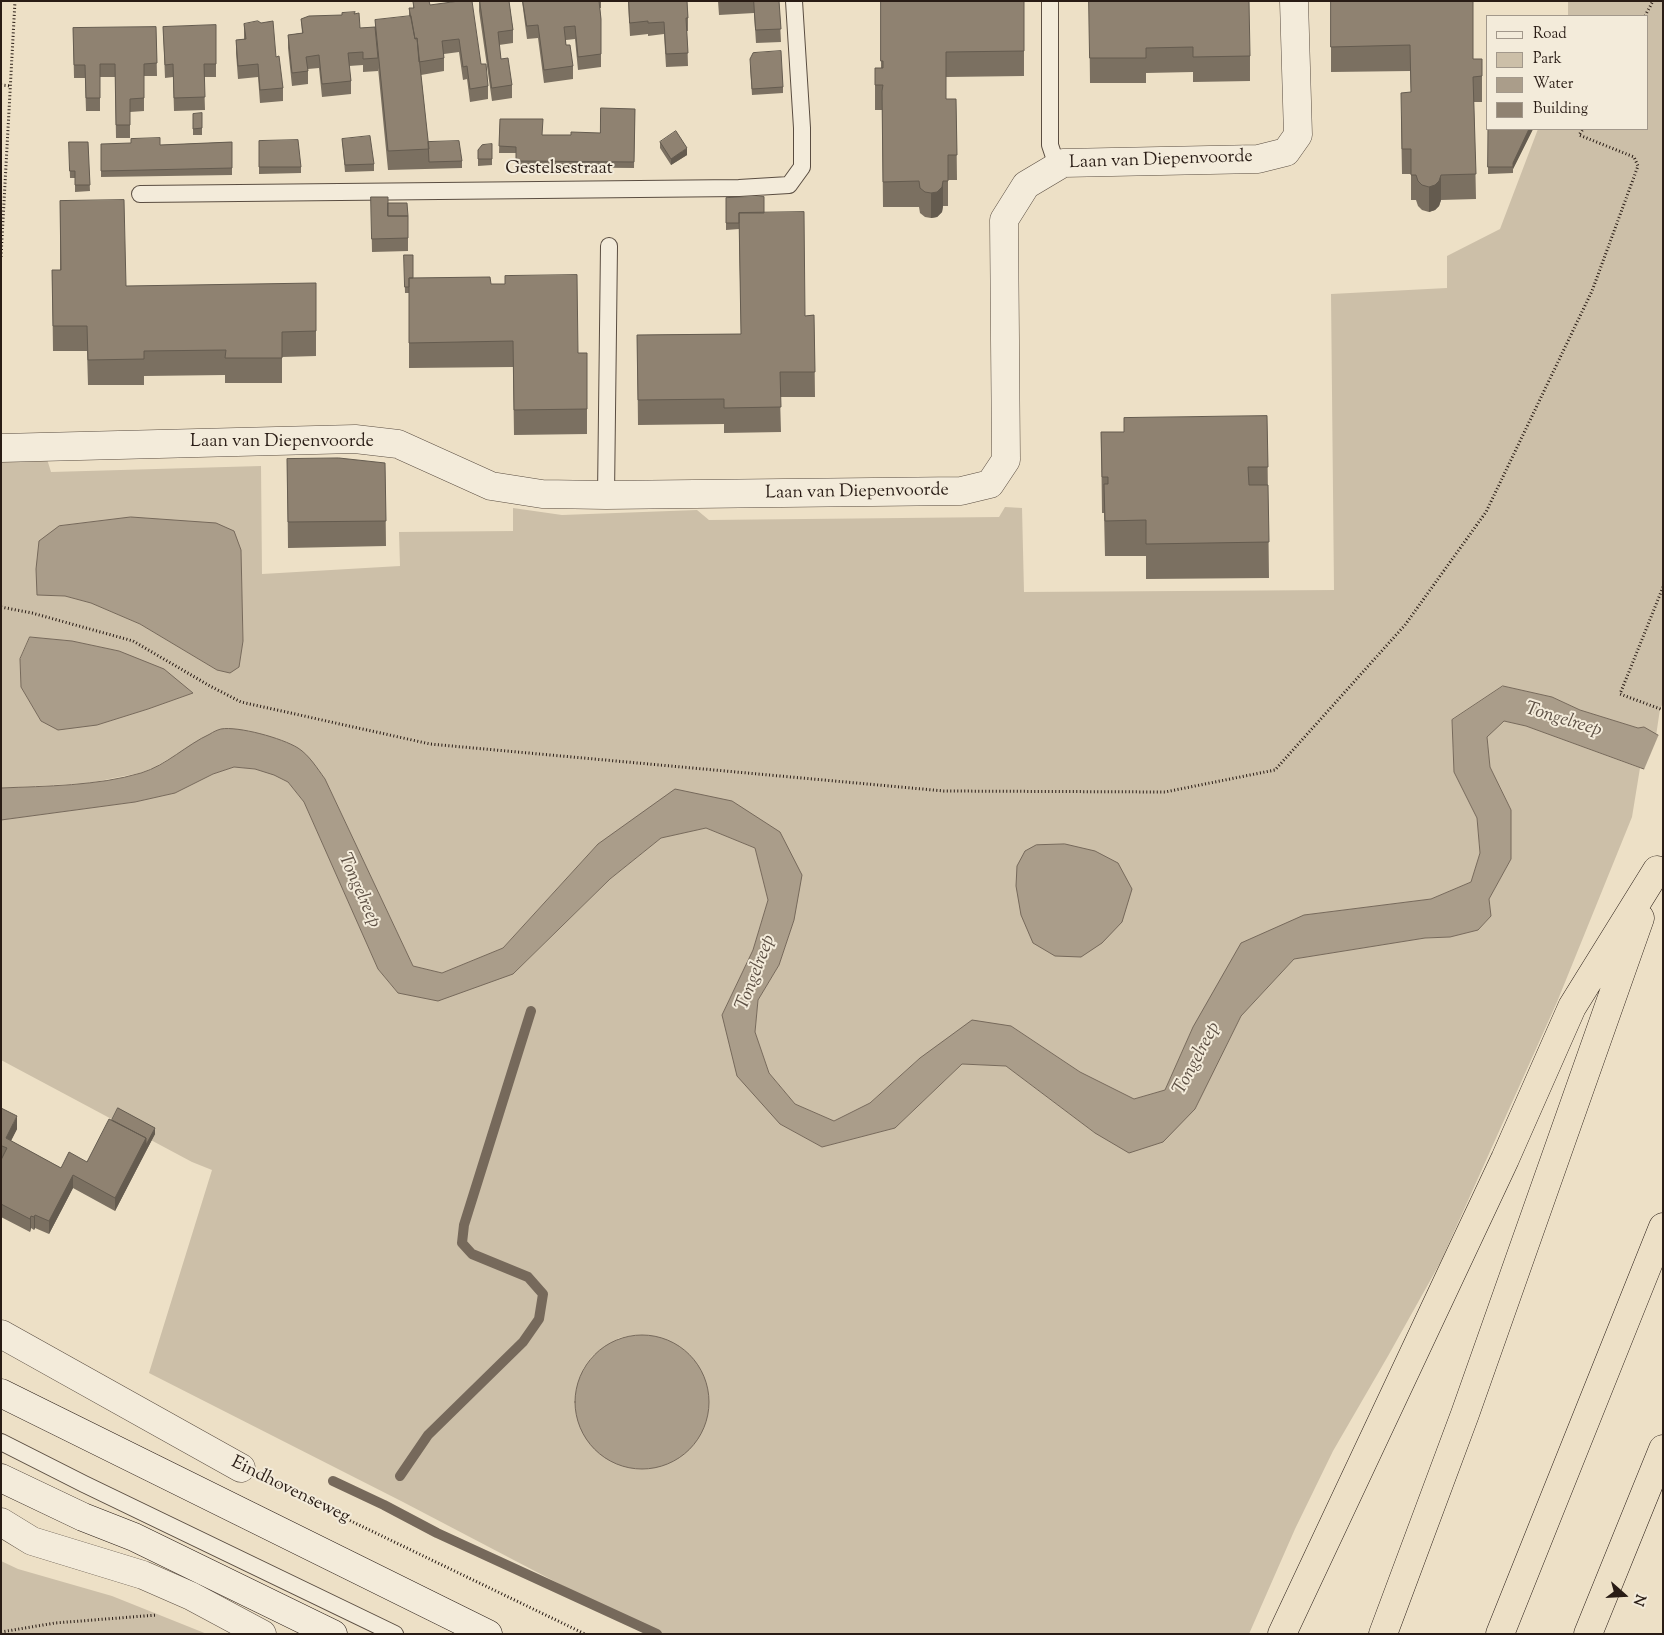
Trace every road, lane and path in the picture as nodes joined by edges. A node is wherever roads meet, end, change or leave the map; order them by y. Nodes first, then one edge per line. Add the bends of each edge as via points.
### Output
1 (15, 1) edge
2 (794, 1) edge
3 (1050, 1) edge
4 (1294, 1) edge
5 (1653, 1) edge
6 (1646, 15) edge
7 (1, 86) edge
8 (11, 86) junction
9 (1582, 130) edge
10 (1057, 166) junction
11 (140, 194) dead end
12 (609, 246) dead end
13 (1, 258) edge
14 (1, 448) edge
15 (606, 495) junction
16 (1663, 587) edge
17 (1, 607) edge
18 (1663, 710) edge
19 (1660, 863) edge
20 (1663, 1227) edge
21 (1, 1334) edge
22 (1, 1393) edge
23 (1, 1442) edge
24 (1663, 1449) edge
25 (242, 1468) joint
26 (1, 1478) edge
27 (1, 1522) edge
28 (191, 1596) junction
29 (1, 1632) edge
30 (262, 1634) edge
31 (333, 1634) edge
32 (395, 1634) edge
33 (488, 1634) edge
34 (585, 1634) edge
35 (1282, 1634) edge
36 (1383, 1634) edge
37 (1500, 1634) edge
38 (1588, 1634) edge

1 - 8 path
2 - 11 lane, Gestelsestraat via 802,167 789,185
3 - 10 lane via 1050,144
4 - 10 street, Laan van Diepenvoorde via 1298,135 1286,152 1258,158 1063,163
5 - 6 path
7 - 8 path
8 - 13 path
9 - 17 path via 1579,135 1634,157 1638,166 1592,291 1486,512 1405,625 1275,770 1165,792 944,791 430,744 242,702 133,641
10 - 15 street, Laan van Diepenvoorde via 1026,185 1004,220 1006,460 990,484 961,491
12 - 15 lane
14 - 15 street, Laan van Diepenvoorde via 355,439 398,444 491,486 542,494
16 - 18 path via 1620,694
19 - 35 highway via 1572,1007
19 - 36 highway via 1462,1423
20 - 37 highway
21 - 25 street, Eindhovenseweg
22 - 33 street
23 - 32 lane
24 - 38 highway
25 - 34 path, Eindhovenseweg
26 - 31 street via 134,1537
27 - 28 street via 32,1541 143,1575
28 - 29 path via 170,1614 55,1623
28 - 30 street

